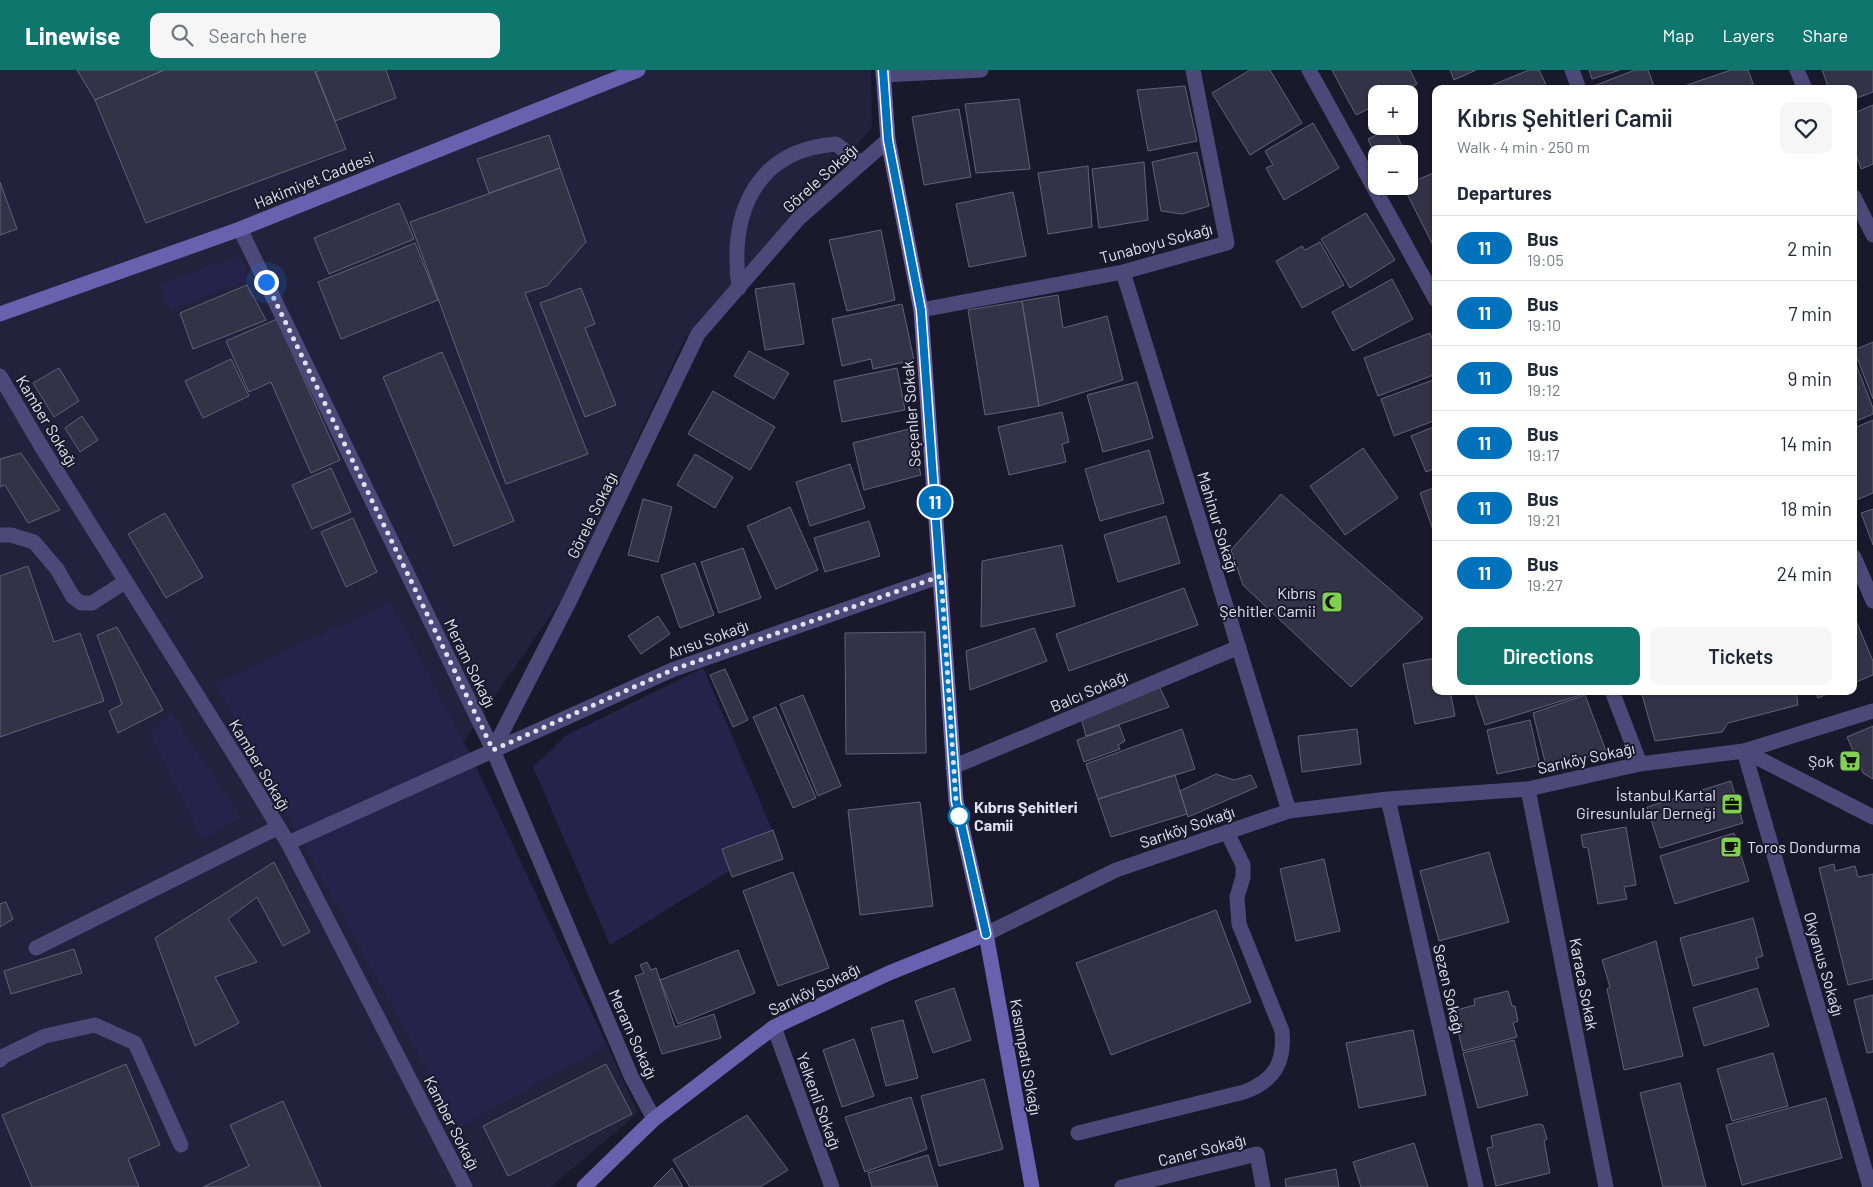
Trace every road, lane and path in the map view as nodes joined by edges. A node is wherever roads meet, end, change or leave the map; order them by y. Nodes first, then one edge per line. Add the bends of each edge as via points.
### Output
1 (638, 70) edge
2 (981, 70) edge
3 (1193, 70) edge
4 (1309, 70) edge
5 (1572, 70) edge
6 (1798, 70) edge
7 (883, 72) edge
8 (1578, 85) edge
9 (1804, 85) edge
10 (888, 140) junction
11 (861, 164) junction
12 (1857, 203) edge
13 (240, 228) junction
14 (1873, 234) edge
15 (1123, 272) junction
16 (739, 288) junction
17 (1432, 293) edge
18 (921, 310) junction
19 (0, 314) edge
20 (0, 376) edge
21 (0, 535) edge
22 (1857, 564) edge
23 (941, 576) junction
24 (125, 582) junction
25 (1873, 601) edge
26 (1239, 648) junction
27 (1614, 695) edge
28 (1873, 711) edge
29 (493, 750) junction
30 (1744, 750) junction
31 (1640, 764) junction
32 (953, 767) junction
33 (1528, 788) junction
34 (1388, 799) junction
35 (1289, 811) junction
36 (1873, 817) edge
37 (277, 828) junction
38 (1227, 832) junction
39 (288, 843) junction
40 (986, 934) junction
41 (36, 948) dead end
42 (774, 1027) junction
43 (0, 1060) edge
44 (654, 1119) junction
45 (1078, 1133) dead end
46 (181, 1145) dead end
47 (465, 1187) edge
48 (584, 1187) edge
49 (832, 1187) edge
50 (1032, 1187) edge
51 (1122, 1187) edge
52 (1263, 1187) edge
53 (1476, 1187) edge
54 (1606, 1187) edge
55 (1870, 1187) edge

1 - 13 street, Hakimiyet Caddesi
2 - 7 street
3 - 15 street, Tunaboyu Sokağı via 1227,243
4 - 17 street
5 - 8 street
6 - 9 street
7 - 10 street, Seçenler Sokak
10 - 11 street, Görele Sokağı
10 - 18 street, Seçenler Sokak
11 - 16 street, Görele Sokağı via 800,218
11 - 16 street via 836,144 800,150 772,167 749,198 742,216 736,268
12 - 14 street
13 - 19 street, Hakimiyet Caddesi
13 - 29 street, Meram Sokağı
15 - 18 street, Tunaboyu Sokağı
15 - 26 street, Mahinur Sokağı
16 - 29 street, Görele Sokağı via 698,334 570,600
18 - 23 street, Seçenler Sokak
20 - 24 street, Kamber Sokağı
21 - 24 street via 11,534 34,542 73,597 81,603 92,603
22 - 25 street
23 - 29 street, Arısu Sokağı via 672,670
23 - 32 street, Seçenler Sokak
24 - 37 street, Kamber Sokağı
26 - 32 street, Balcı Sokağı
26 - 35 street, Mahinur Sokağı
27 - 31 street
28 - 30 street, Sarıköy Sokağı
29 - 39 street
29 - 44 street, Meram Sokağı via 631,1076
30 - 31 street, Sarıköy Sokağı
30 - 36 street
30 - 55 street, Okyanus Sokağı
31 - 33 street, Sarıköy Sokağı
32 - 40 street, Seçenler Sokak via 956,801
33 - 34 street, Sarıköy Sokağı
33 - 54 street, Karaca Sokak
34 - 35 street, Sarıköy Sokağı
34 - 53 street, Sezen Sokağı
35 - 38 street, Sarıköy Sokağı
37 - 39 street, Kamber Sokağı
37 - 41 street
38 - 40 street, Sarıköy Sokağı via 1116,870
38 - 45 street via 1243,865 1237,897 1239,924 1282,1031 1281,1058 1275,1071 1256,1088 1244,1092
39 - 47 street, Kamber Sokağı
40 - 42 street, Sarıköy Sokağı via 889,972
40 - 50 street, Kasımpatı Sokağı
42 - 44 street, Sarıköy Sokağı
42 - 49 street, Yelkenli Sokağı
43 - 46 street via 45,1036 95,1025 103,1028 134,1044
44 - 48 street, Sarıköy Sokağı
51 - 52 street, Caner Sokağı via 1257,1154

